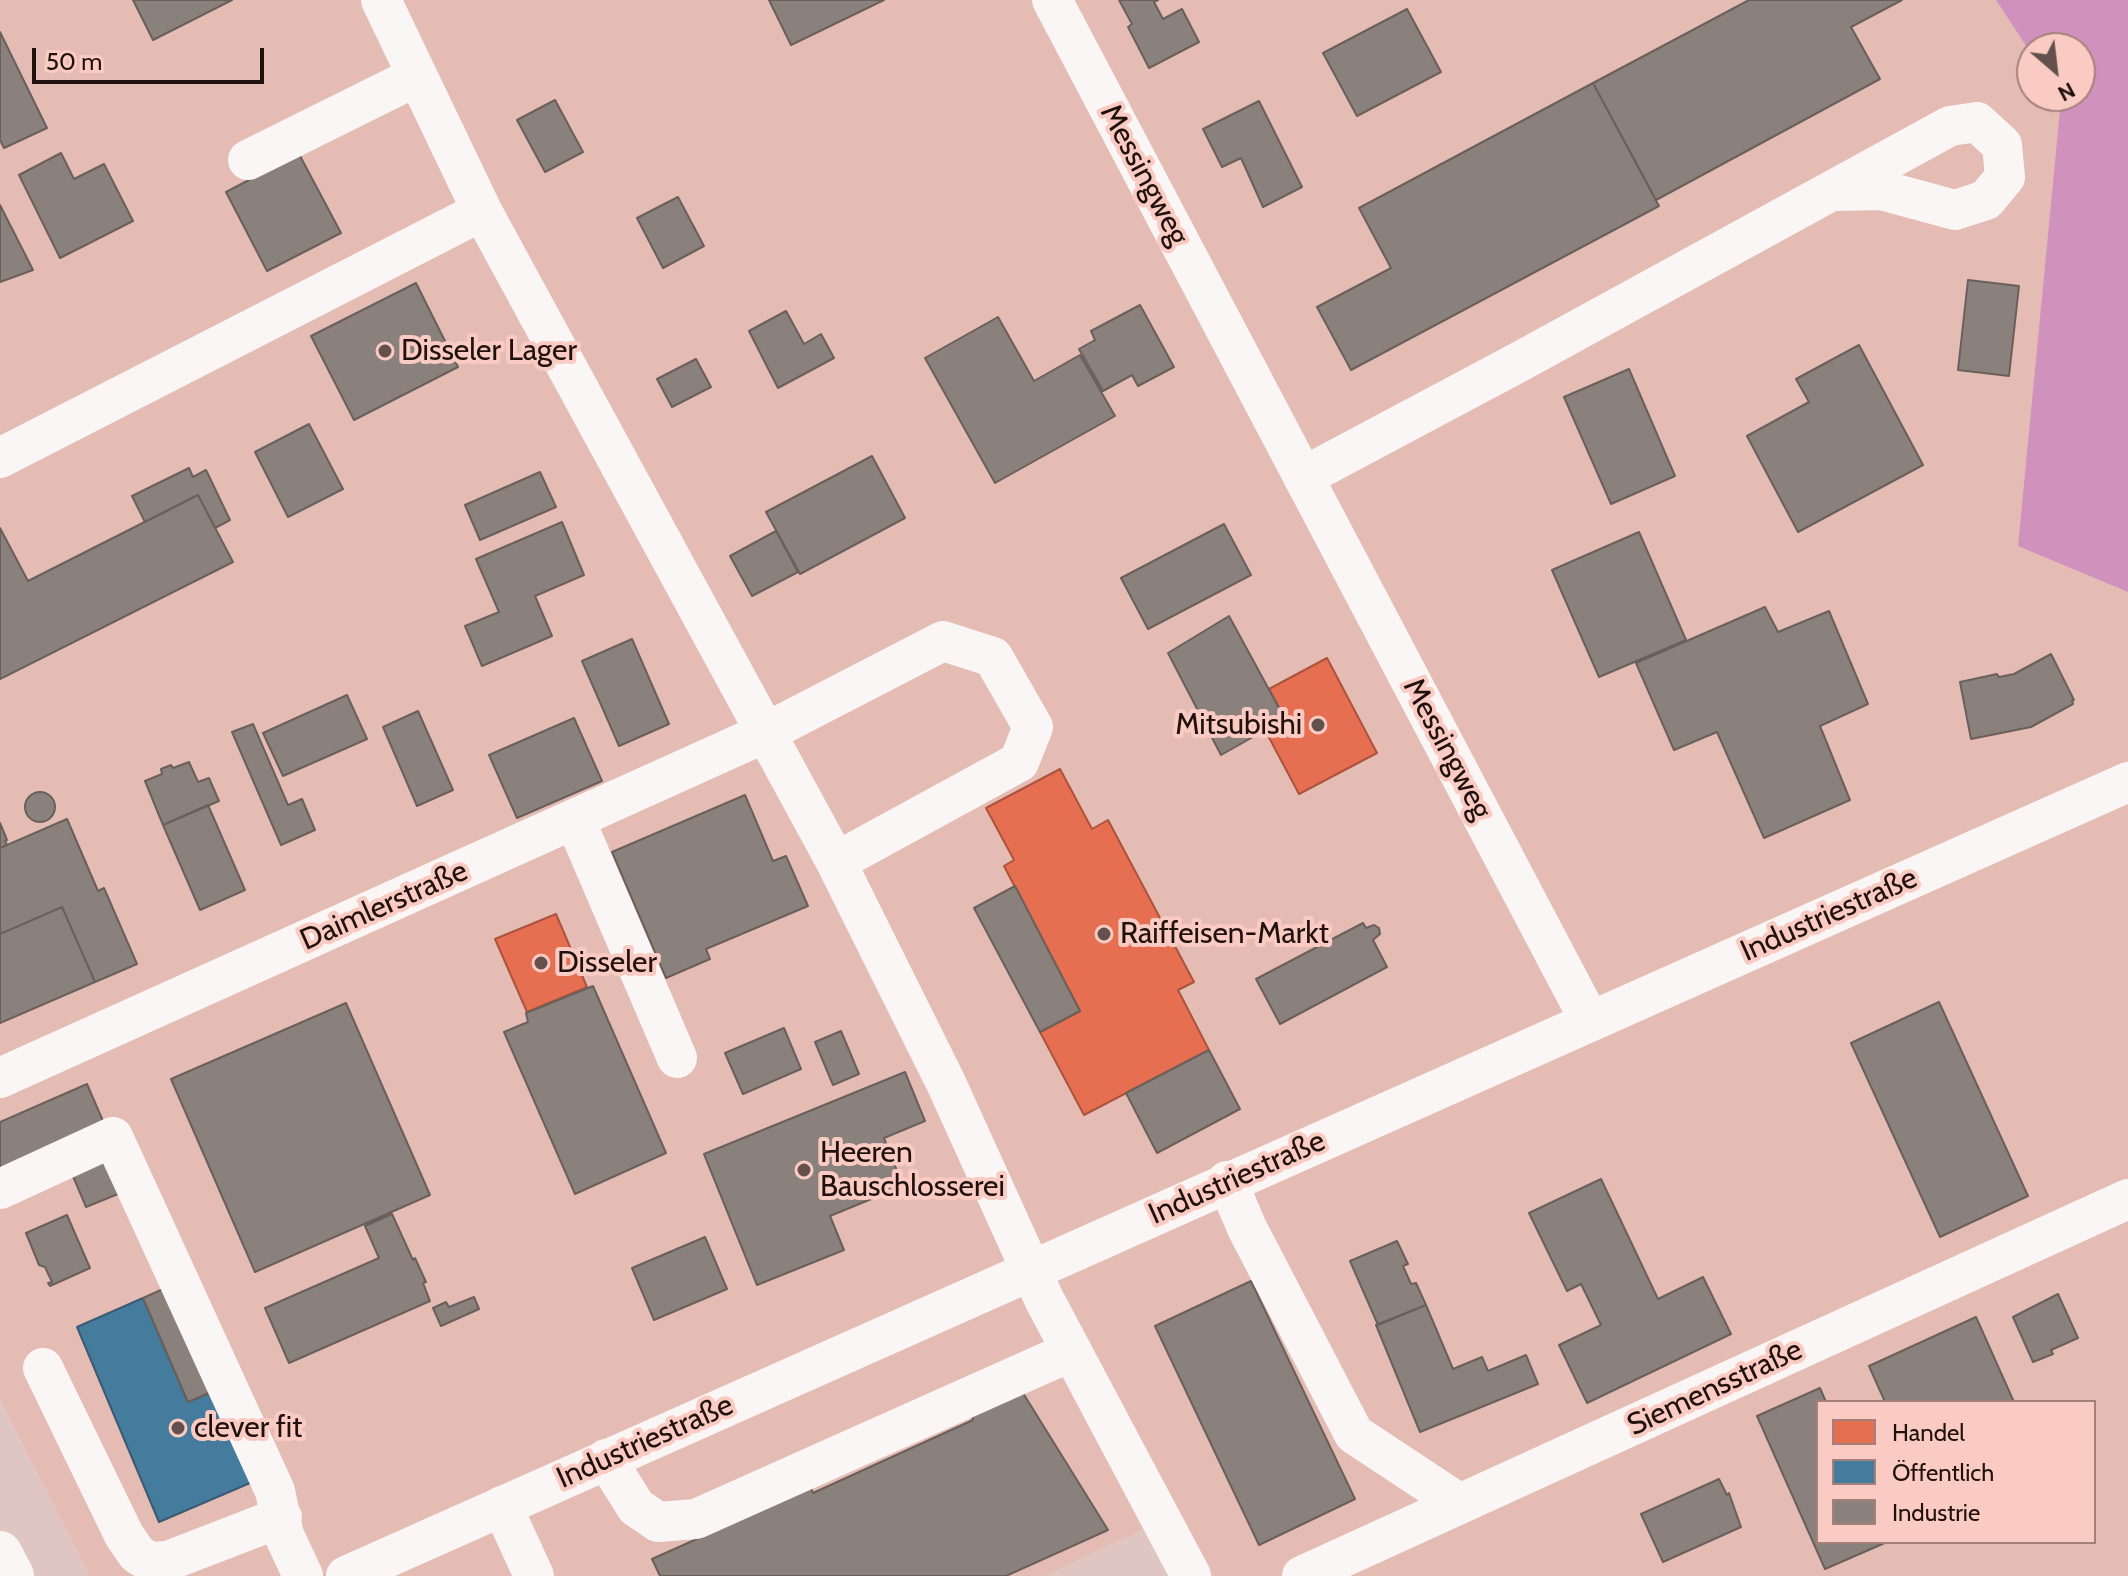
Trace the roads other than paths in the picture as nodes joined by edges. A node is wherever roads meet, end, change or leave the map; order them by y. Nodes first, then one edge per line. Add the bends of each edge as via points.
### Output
1 (381, 0) edge
2 (1052, 0) edge
3 (417, 76) junction
4 (248, 160) dead end
5 (1833, 191) dead end
6 (482, 211) junction
7 (0, 458) edge
8 (1303, 477) junction
9 (767, 732) junction
10 (2128, 782) edge
11 (575, 820) junction
12 (836, 862) junction
13 (1590, 1021) junction
14 (677, 1058) dead end
15 (0, 1078) edge
16 (1227, 1181) junction
17 (0, 1189) edge
18 (2128, 1199) edge
19 (1030, 1270) junction
20 (1072, 1351) junction
21 (43, 1368) dead end
22 (606, 1459) junction
23 (1460, 1504) junction
24 (502, 1506) junction
25 (282, 1517) junction
26 (0, 1553) edge
27 (12, 1576) edge
28 (303, 1576) edge
29 (346, 1576) edge
30 (534, 1576) edge
31 (1191, 1576) edge
32 (1302, 1576) edge

1 - 3 street
2 - 8 street, Messingweg
3 - 4 street
3 - 6 street
5 - 8 street
6 - 7 street
6 - 9 street
8 - 13 street, Messingweg
9 - 11 street, Daimlerstraße
9 - 12 street
9 - 12 street, Daimlerstraße via 943,641 993,657 1033,727 1019,762
10 - 13 street, Industriestraße
11 - 14 street
11 - 15 street, Daimlerstraße
12 - 19 street via 946,1083
13 - 16 street, Industriestraße
16 - 19 street, Industriestraße
16 - 23 street via 1354,1434
17 - 25 street via 113,1137 275,1491
18 - 23 street, Siemensstraße
19 - 20 street
19 - 22 street, Industriestraße
20 - 22 street via 696,1519 658,1522 636,1507
20 - 31 street
21 - 25 street via 137,1554 150,1562 168,1561
22 - 24 street, Industriestraße
23 - 32 street, Siemensstraße
24 - 29 street, Industriestraße
24 - 30 street
25 - 28 street via 284,1535
26 - 27 main road

